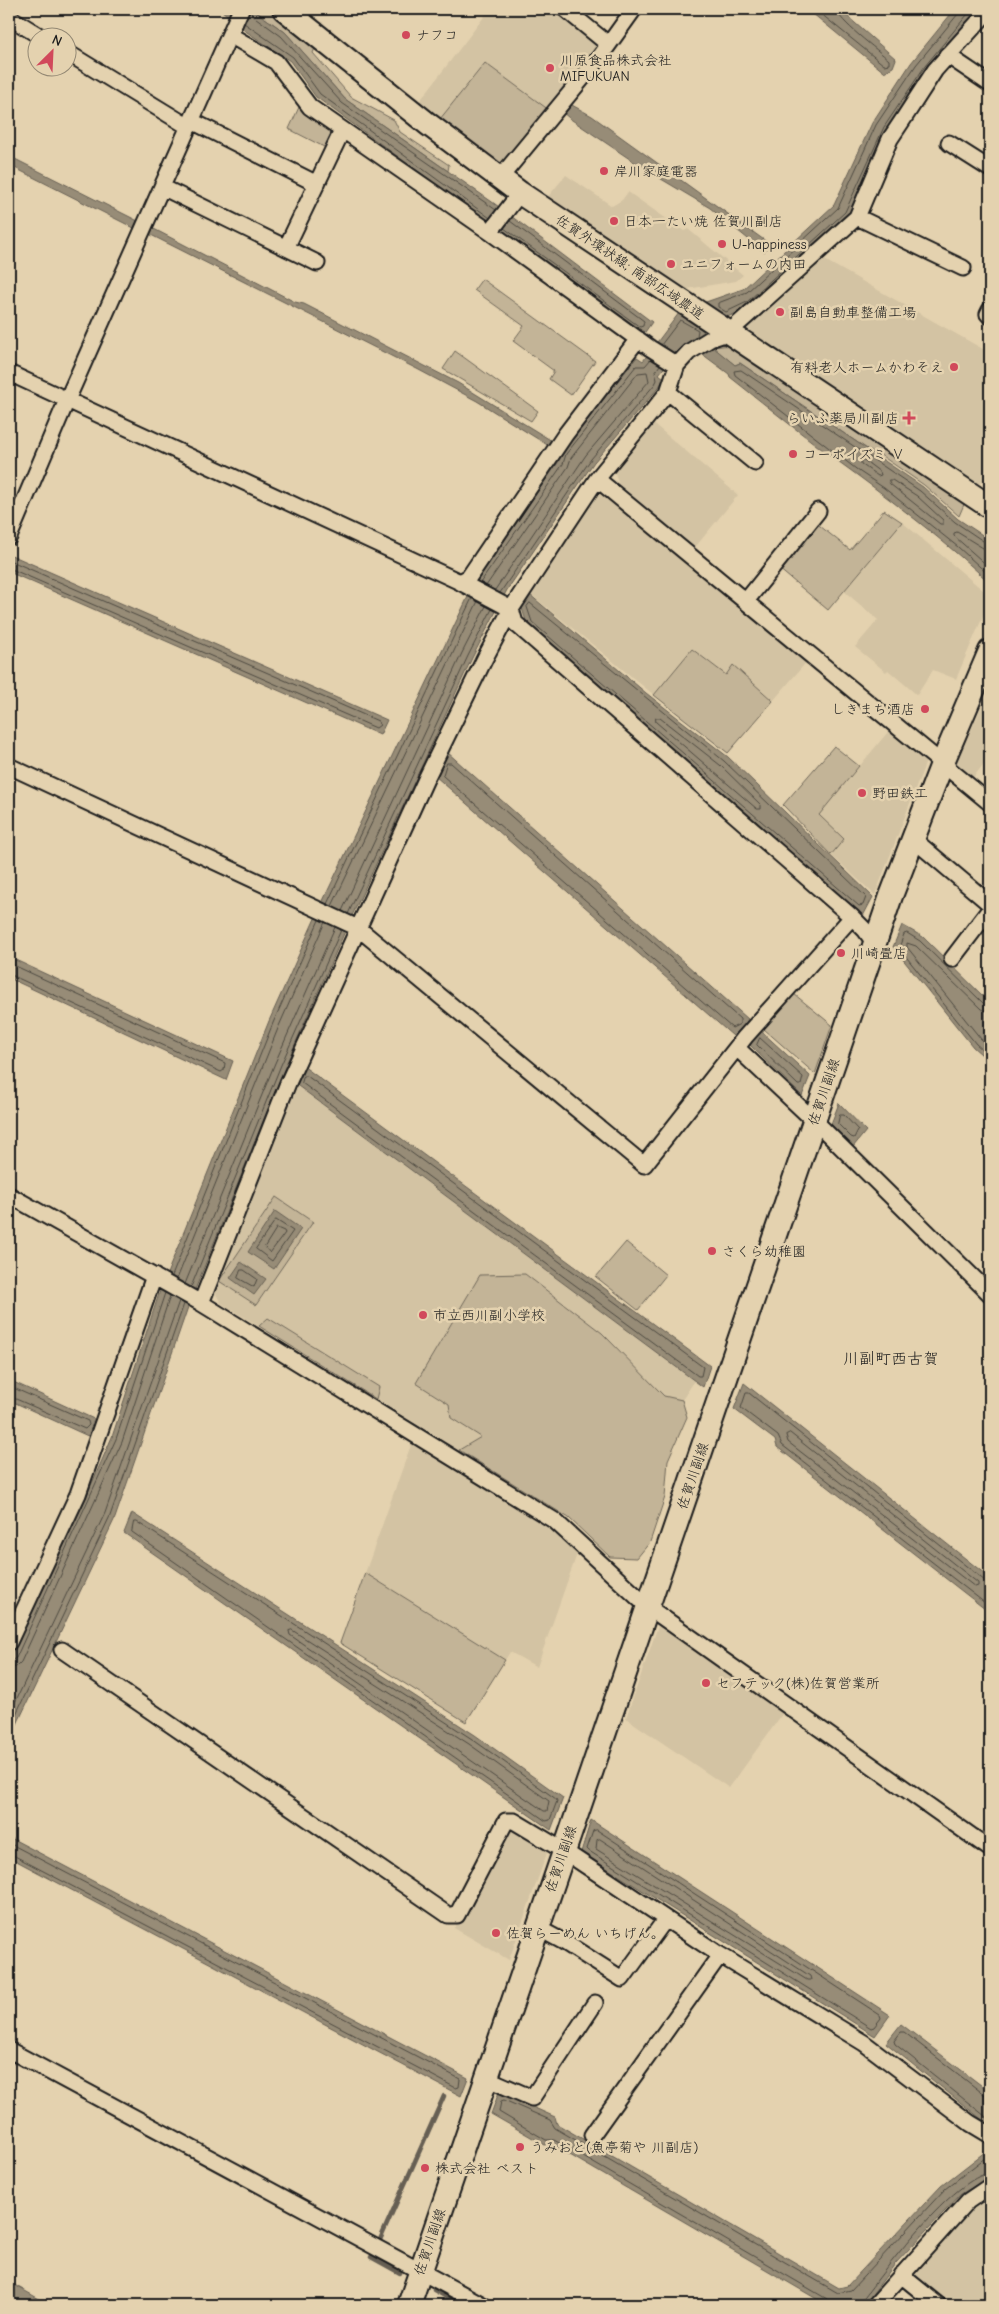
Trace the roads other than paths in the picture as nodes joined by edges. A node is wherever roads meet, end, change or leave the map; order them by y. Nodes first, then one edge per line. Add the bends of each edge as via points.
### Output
1 (240, 9) edge
2 (284, 9) edge
3 (565, 9) edge
4 (634, 9) edge
5 (990, 9) edge
6 (9, 17) edge
7 (28, 29) edge
8 (232, 30) junction
9 (608, 44) junction
10 (947, 55) junction
11 (78, 59) edge
12 (990, 84) edge
13 (190, 124) junction
14 (342, 131) junction
15 (949, 143) dead end
16 (990, 170) edge
17 (500, 178) junction
18 (317, 184) junction
19 (162, 187) junction
20 (514, 201) junction
21 (857, 218) junction
22 (490, 232) junction
23 (286, 248) junction
24 (318, 263) dead end
25 (963, 268) dead end
26 (990, 310) edge
27 (990, 316) edge
28 (719, 336) junction
29 (644, 344) junction
30 (674, 364) junction
31 (9, 373) edge
32 (668, 392) junction
33 (67, 400) junction
34 (754, 463) dead end
35 (597, 479) junction
36 (990, 507) edge
37 (818, 511) dead end
38 (9, 537) edge
39 (460, 582) junction
40 (746, 601) junction
41 (511, 609) junction
42 (990, 651) edge
43 (942, 764) junction
44 (9, 766) edge
45 (990, 803) edge
46 (913, 840) junction
47 (990, 904) edge
48 (990, 909) edge
49 (852, 918) junction
50 (358, 928) junction
51 (875, 944) junction
52 (952, 959) dead end
53 (737, 1048) junction
54 (814, 1121) junction
55 (9, 1195) edge
56 (154, 1276) junction
57 (988, 1286) edge
58 (201, 1303) junction
59 (648, 1607) junction
60 (11, 1633) edge
61 (62, 1650) dead end
62 (990, 1849) edge
63 (564, 1851) junction
64 (665, 1920) junction
65 (538, 1928) junction
66 (720, 1955) junction
67 (595, 2003) dead end
68 (9, 2050) edge
69 (486, 2078) junction
70 (592, 2135) dead end
71 (990, 2135) edge
72 (990, 2186) edge
73 (420, 2270) junction
74 (901, 2274) junction
75 (409, 2305) edge
76 (483, 2305) edge
77 (875, 2305) edge
78 (938, 2305) edge

1 - 8 street
2 - 17 main road, 佐賀外環状線; 南部広域農道
3 - 9 street
4 - 9 street
5 - 10 street
6 - 7 street
8 - 13 street
8 - 14 street via 276,62 310,107
9 - 17 street
10 - 12 street
10 - 21 street via 890,140
11 - 13 street
13 - 18 street
13 - 19 street
14 - 18 street
14 - 22 street
15 - 16 street
17 - 20 main road, 佐賀外環状線; 南部広域農道
18 - 23 street
19 - 23 street
19 - 33 street
20 - 22 street
20 - 28 main road, 佐賀外環状線; 南部広域農道
21 - 25 street
21 - 28 street
22 - 29 street
23 - 24 street
26 - 27 street
28 - 30 street via 688,352
28 - 36 main road, 佐賀外環状線; 南部広域農道
29 - 30 street
29 - 39 street via 565,435 469,577
30 - 32 street
31 - 33 street
32 - 34 street
32 - 35 street
33 - 38 street
33 - 39 street
35 - 40 street
35 - 41 street
37 - 40 street
39 - 41 street
40 - 43 street
41 - 49 street via 515,623
41 - 50 street via 430,770
42 - 43 main road, 佐賀川副線
43 - 45 street
43 - 46 main road, 佐賀川副線
44 - 50 street
46 - 47 street
46 - 51 main road, 佐賀川副線
48 - 52 street
49 - 51 street
49 - 53 street
50 - 53 street via 644,1165
50 - 58 street via 288,1083
51 - 54 main road, 佐賀川副線
53 - 54 street
54 - 57 street
54 - 59 main road, 佐賀川副線
55 - 56 street
56 - 58 street
56 - 60 street via 78,1494
58 - 59 street via 555,1521
59 - 62 street
59 - 63 main road, 佐賀川副線
61 - 63 street via 448,1915 457,1915 506,1821 514,1821
63 - 64 street
63 - 65 main road, 佐賀川副線
64 - 65 street via 622,1979
64 - 66 street
65 - 69 main road, 佐賀川副線
66 - 70 street
66 - 71 street via 864,2043
67 - 69 street via 532,2098
68 - 73 street
69 - 73 main road, 佐賀川副線
72 - 74 street via 968,2201
73 - 75 main road, 佐賀川副線
73 - 76 street
74 - 77 street
74 - 78 street

